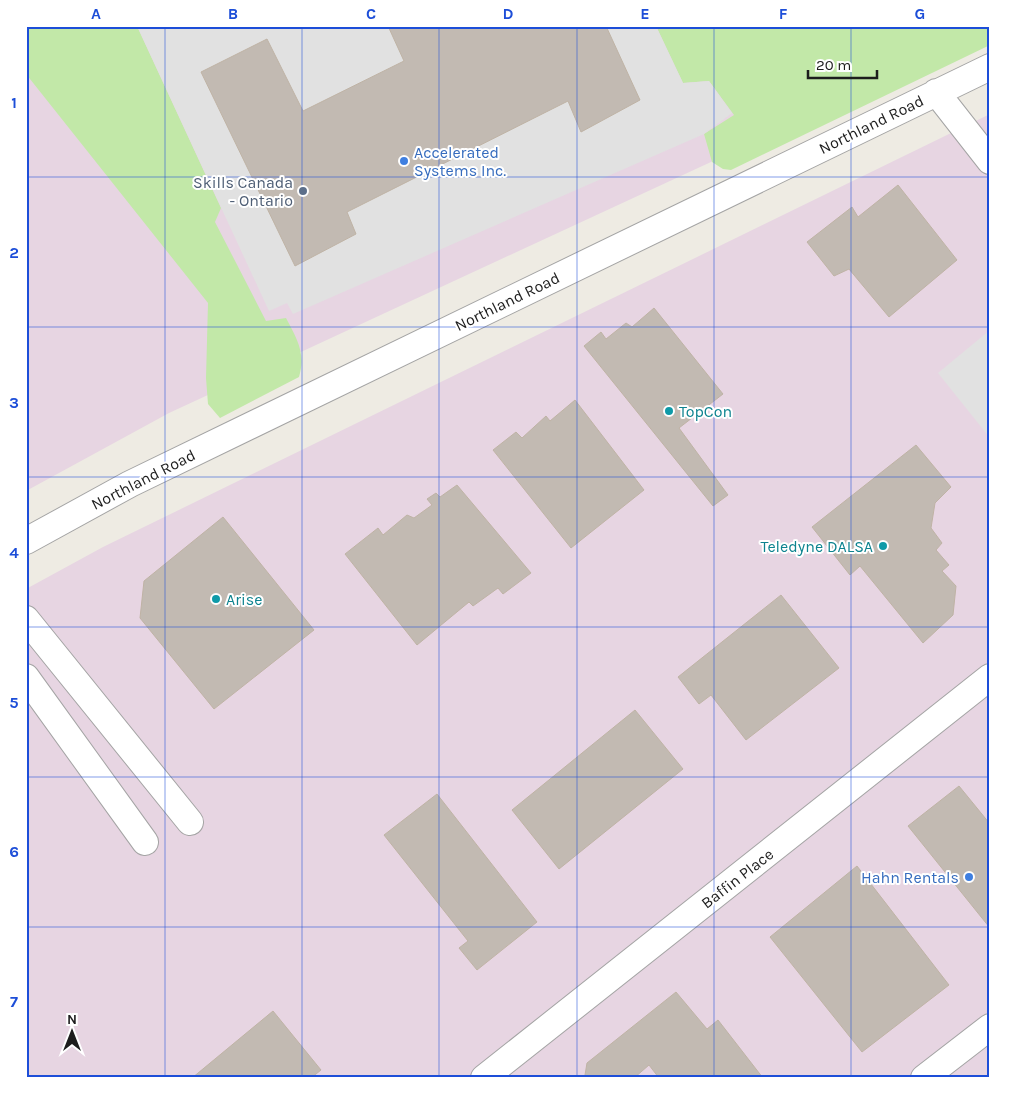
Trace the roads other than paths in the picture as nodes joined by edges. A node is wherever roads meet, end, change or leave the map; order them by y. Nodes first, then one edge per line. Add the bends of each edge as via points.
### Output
1 (990, 67) edge
2 (936, 92) junction
3 (985, 148) edge
4 (26, 541) edge
5 (26, 619) edge
6 (26, 677) edge
7 (990, 678) edge
8 (190, 822) dead end
9 (145, 842) dead end
10 (990, 1027) edge
11 (489, 1076) edge
12 (924, 1078) edge

1 - 2 street, Northland Road
2 - 3 street
2 - 4 street, Northland Road via 130,484
5 - 8 street
6 - 9 street
7 - 11 street, Baffin Place
10 - 12 street

